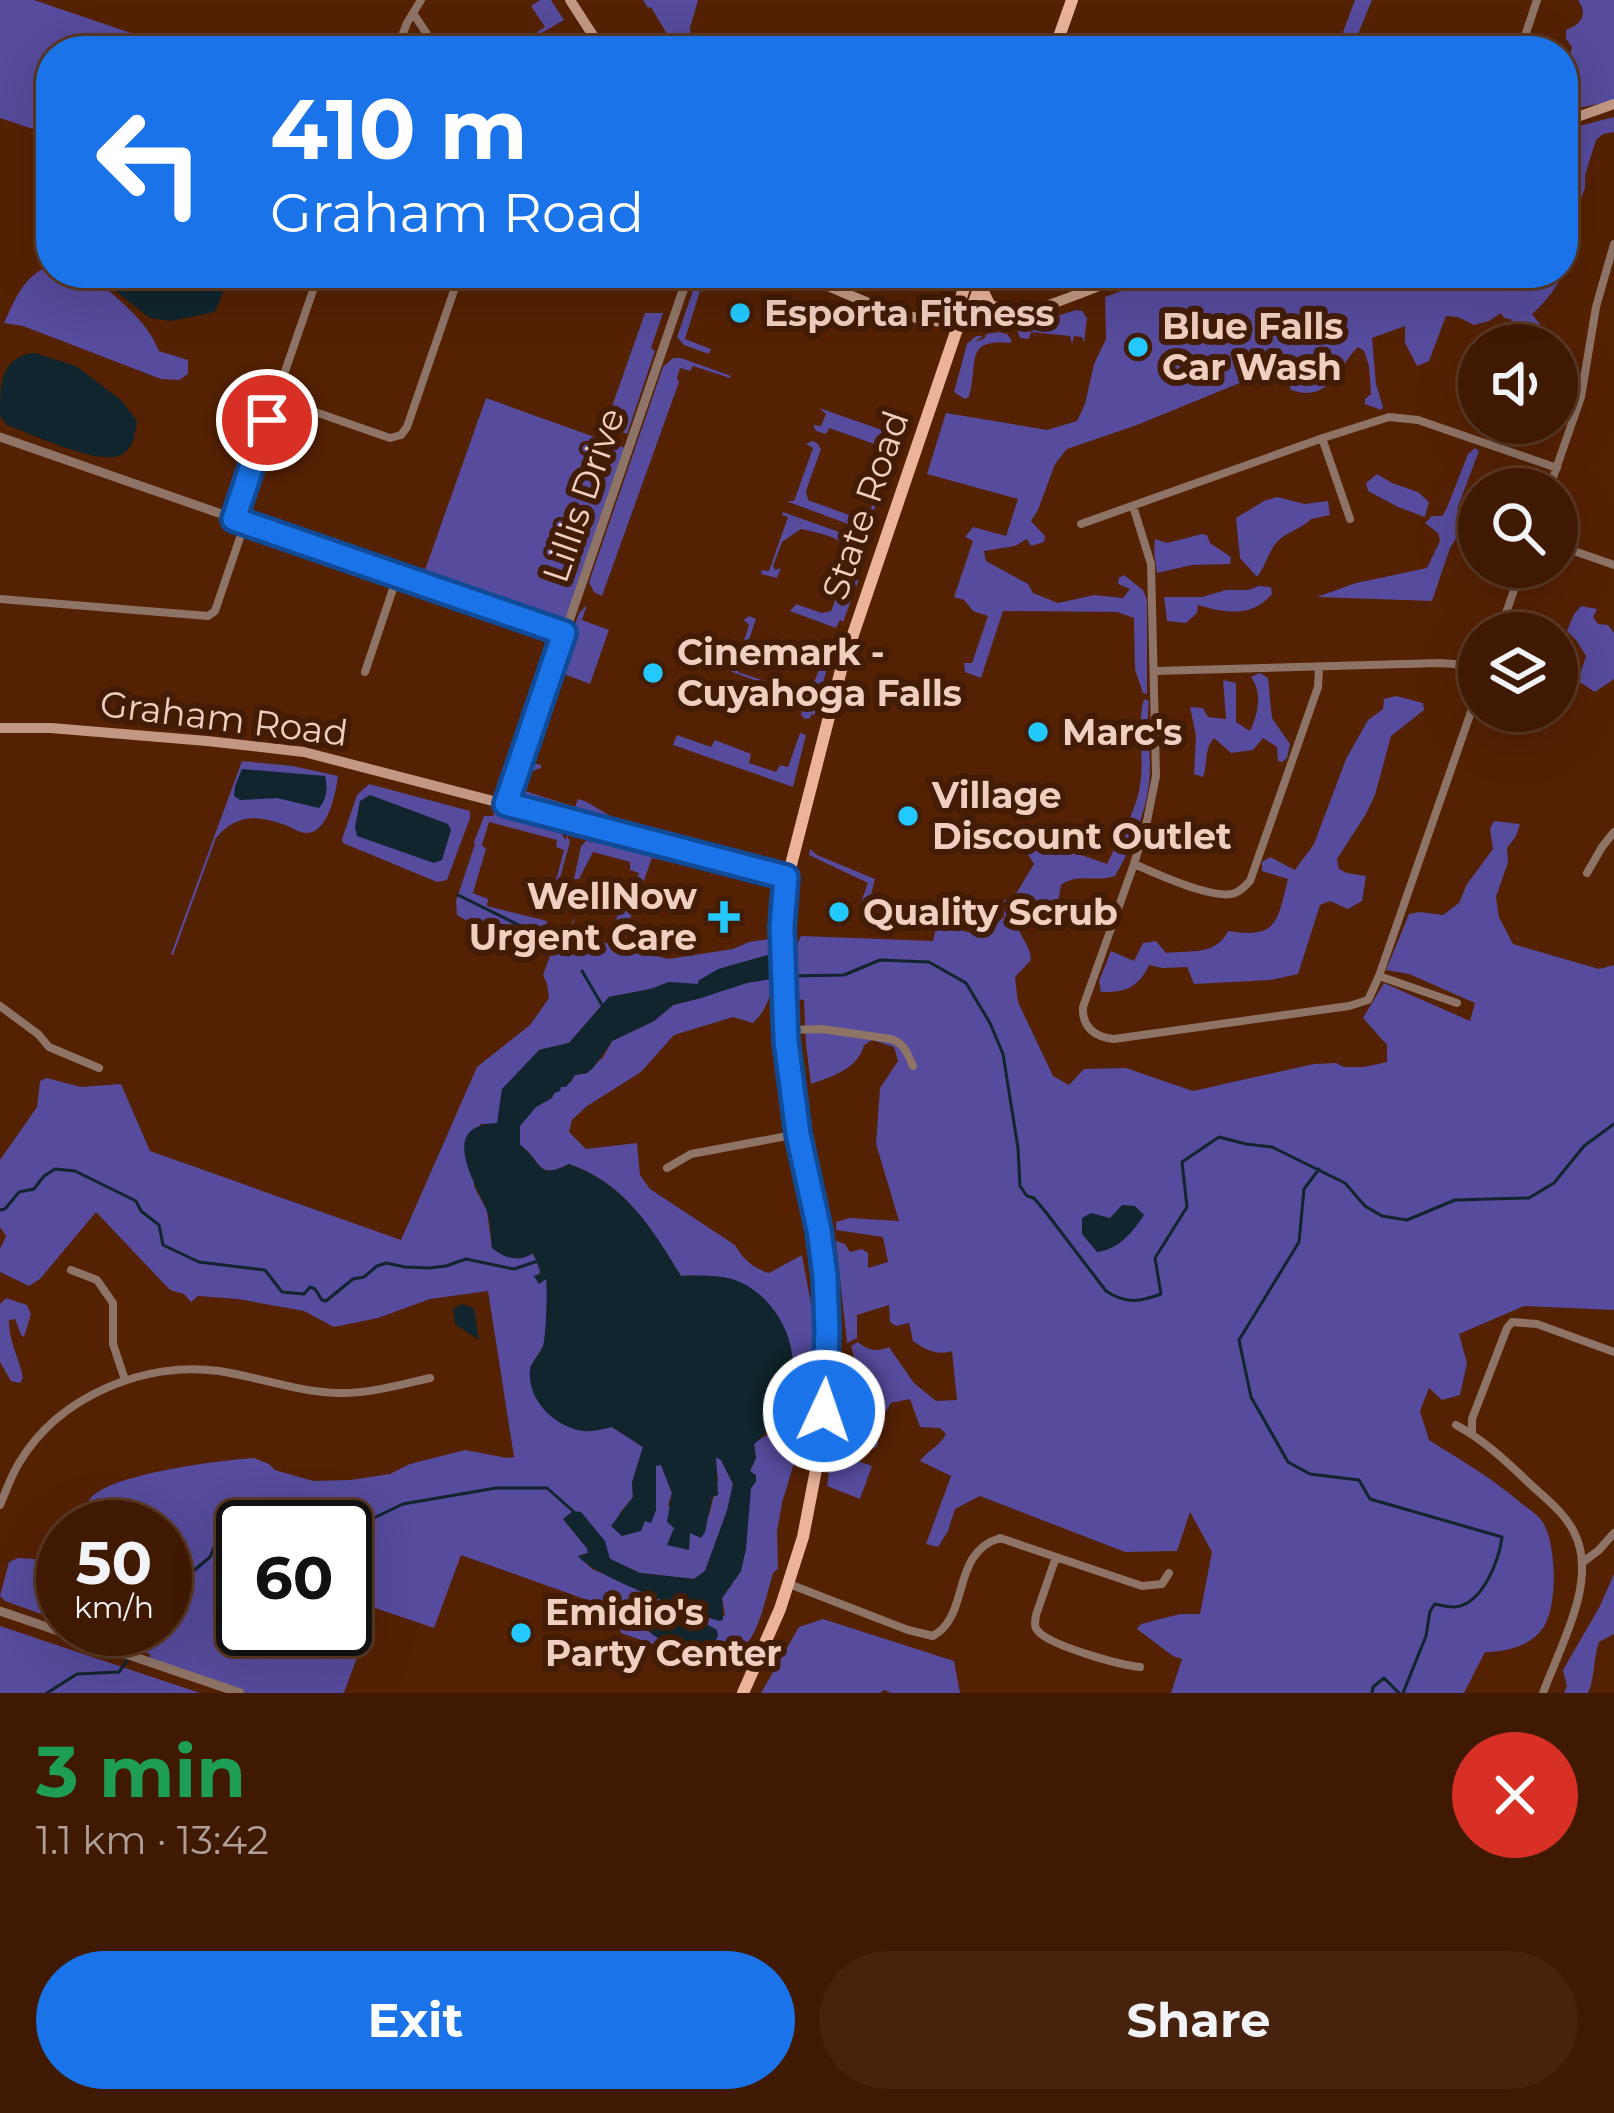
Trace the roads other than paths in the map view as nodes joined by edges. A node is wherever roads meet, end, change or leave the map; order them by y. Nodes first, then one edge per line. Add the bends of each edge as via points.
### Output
1 (421, 0) edge
2 (570, 0) edge
3 (1072, 0) edge
4 (1537, 0) edge
5 (413, 13) junction
6 (403, 36) edge
7 (428, 36) edge
8 (593, 36) edge
9 (1059, 36) edge
10 (1525, 36) edge
11 (1614, 104) edge
12 (1578, 117) edge
13 (1614, 244) edge
14 (314, 288) edge
15 (455, 288) edge
16 (684, 288) edge
17 (838, 288) edge
18 (964, 288) edge
19 (979, 288) edge
20 (982, 288) edge
21 (1092, 288) edge
22 (1018, 314) junction
23 (959, 323) junction
24 (275, 398) junction
25 (0, 437) edge
26 (1322, 439) junction
27 (1557, 468) joint
28 (1133, 506) junction
29 (1350, 519) dead end
30 (240, 521) junction
31 (1081, 524) dead end
32 (1578, 552) edge
33 (1614, 565) edge
34 (397, 577) junction
35 (0, 599) edge
36 (564, 633) junction
37 (1458, 665) edge
38 (1319, 667) junction
39 (1155, 671) junction
40 (364, 672) dead end
41 (0, 728) edge
42 (1464, 732) edge
43 (506, 804) junction
44 (1614, 832) edge
45 (1134, 864) junction
46 (1587, 873) dead end
47 (786, 877) junction
48 (1379, 976) junction
49 (1457, 1003) dead end
50 (0, 1006) edge
51 (786, 1030) junction
52 (913, 1066) dead end
53 (99, 1068) dead end
54 (798, 1134) junction
55 (667, 1168) dead end
56 (71, 1270) dead end
57 (1614, 1352) edge
58 (430, 1378) dead end
59 (124, 1380) junction
60 (1456, 1425) dead end
61 (1472, 1434) junction
62 (0, 1505) edge
63 (1614, 1532) edge
64 (1056, 1557) junction
65 (1583, 1562) junction
66 (1169, 1573) dead end
67 (789, 1584) junction
68 (0, 1612) edge
69 (1140, 1667) dead end
70 (241, 1693) edge
71 (743, 1693) edge
72 (1543, 1693) edge

1 - 5 street
2 - 8 main road
3 - 9 main road
4 - 10 street
5 - 6 street
5 - 7 street
11 - 12 main road
13 - 27 street
14 - 24 street
15 - 24 street via 399,437
16 - 36 street, Lillis Drive
17 - 23 main road via 895,311
18 - 23 main road, State Road
19 - 23 main road, State Road
20 - 22 main road via 990,306
21 - 22 main road
22 - 23 main road
23 - 47 main road, State Road via 841,670
24 - 30 street
25 - 30 street
26 - 27 street via 1404,417
26 - 28 street
26 - 29 street
28 - 31 street
28 - 39 street via 1150,556
30 - 34 street
30 - 35 street via 208,616
32 - 33 street
34 - 36 street
34 - 40 street
36 - 43 street, Lillis Drive
37 - 38 street
38 - 39 street
38 - 45 street via 1250,881 1225,895
39 - 45 street via 1156,776
41 - 43 main road, Graham Road via 291,750
42 - 48 street
43 - 47 main road, Graham Road
44 - 46 street
45 - 48 street via 1083,1007 1096,1034 1114,1039 1362,1004
47 - 51 main road, State Road
48 - 49 street
50 - 53 street via 50,1047
51 - 52 street via 891,1039
51 - 54 main road, State Road
54 - 55 street via 691,1154
54 - 67 main road, State Road via 819,1230 827,1331 819,1458
56 - 59 street via 97,1280 113,1303
57 - 61 street via 1513,1322
58 - 59 street via 339,1393 198,1369
59 - 62 street via 44,1431
60 - 61 street
61 - 65 street via 1563,1516
63 - 65 street
64 - 66 street via 1142,1586 1162,1584
64 - 67 street via 1010,1539 981,1546 946,1627 933,1636
64 - 69 street via 1037,1629
65 - 72 street
67 - 71 main road, State Road
68 - 70 street

